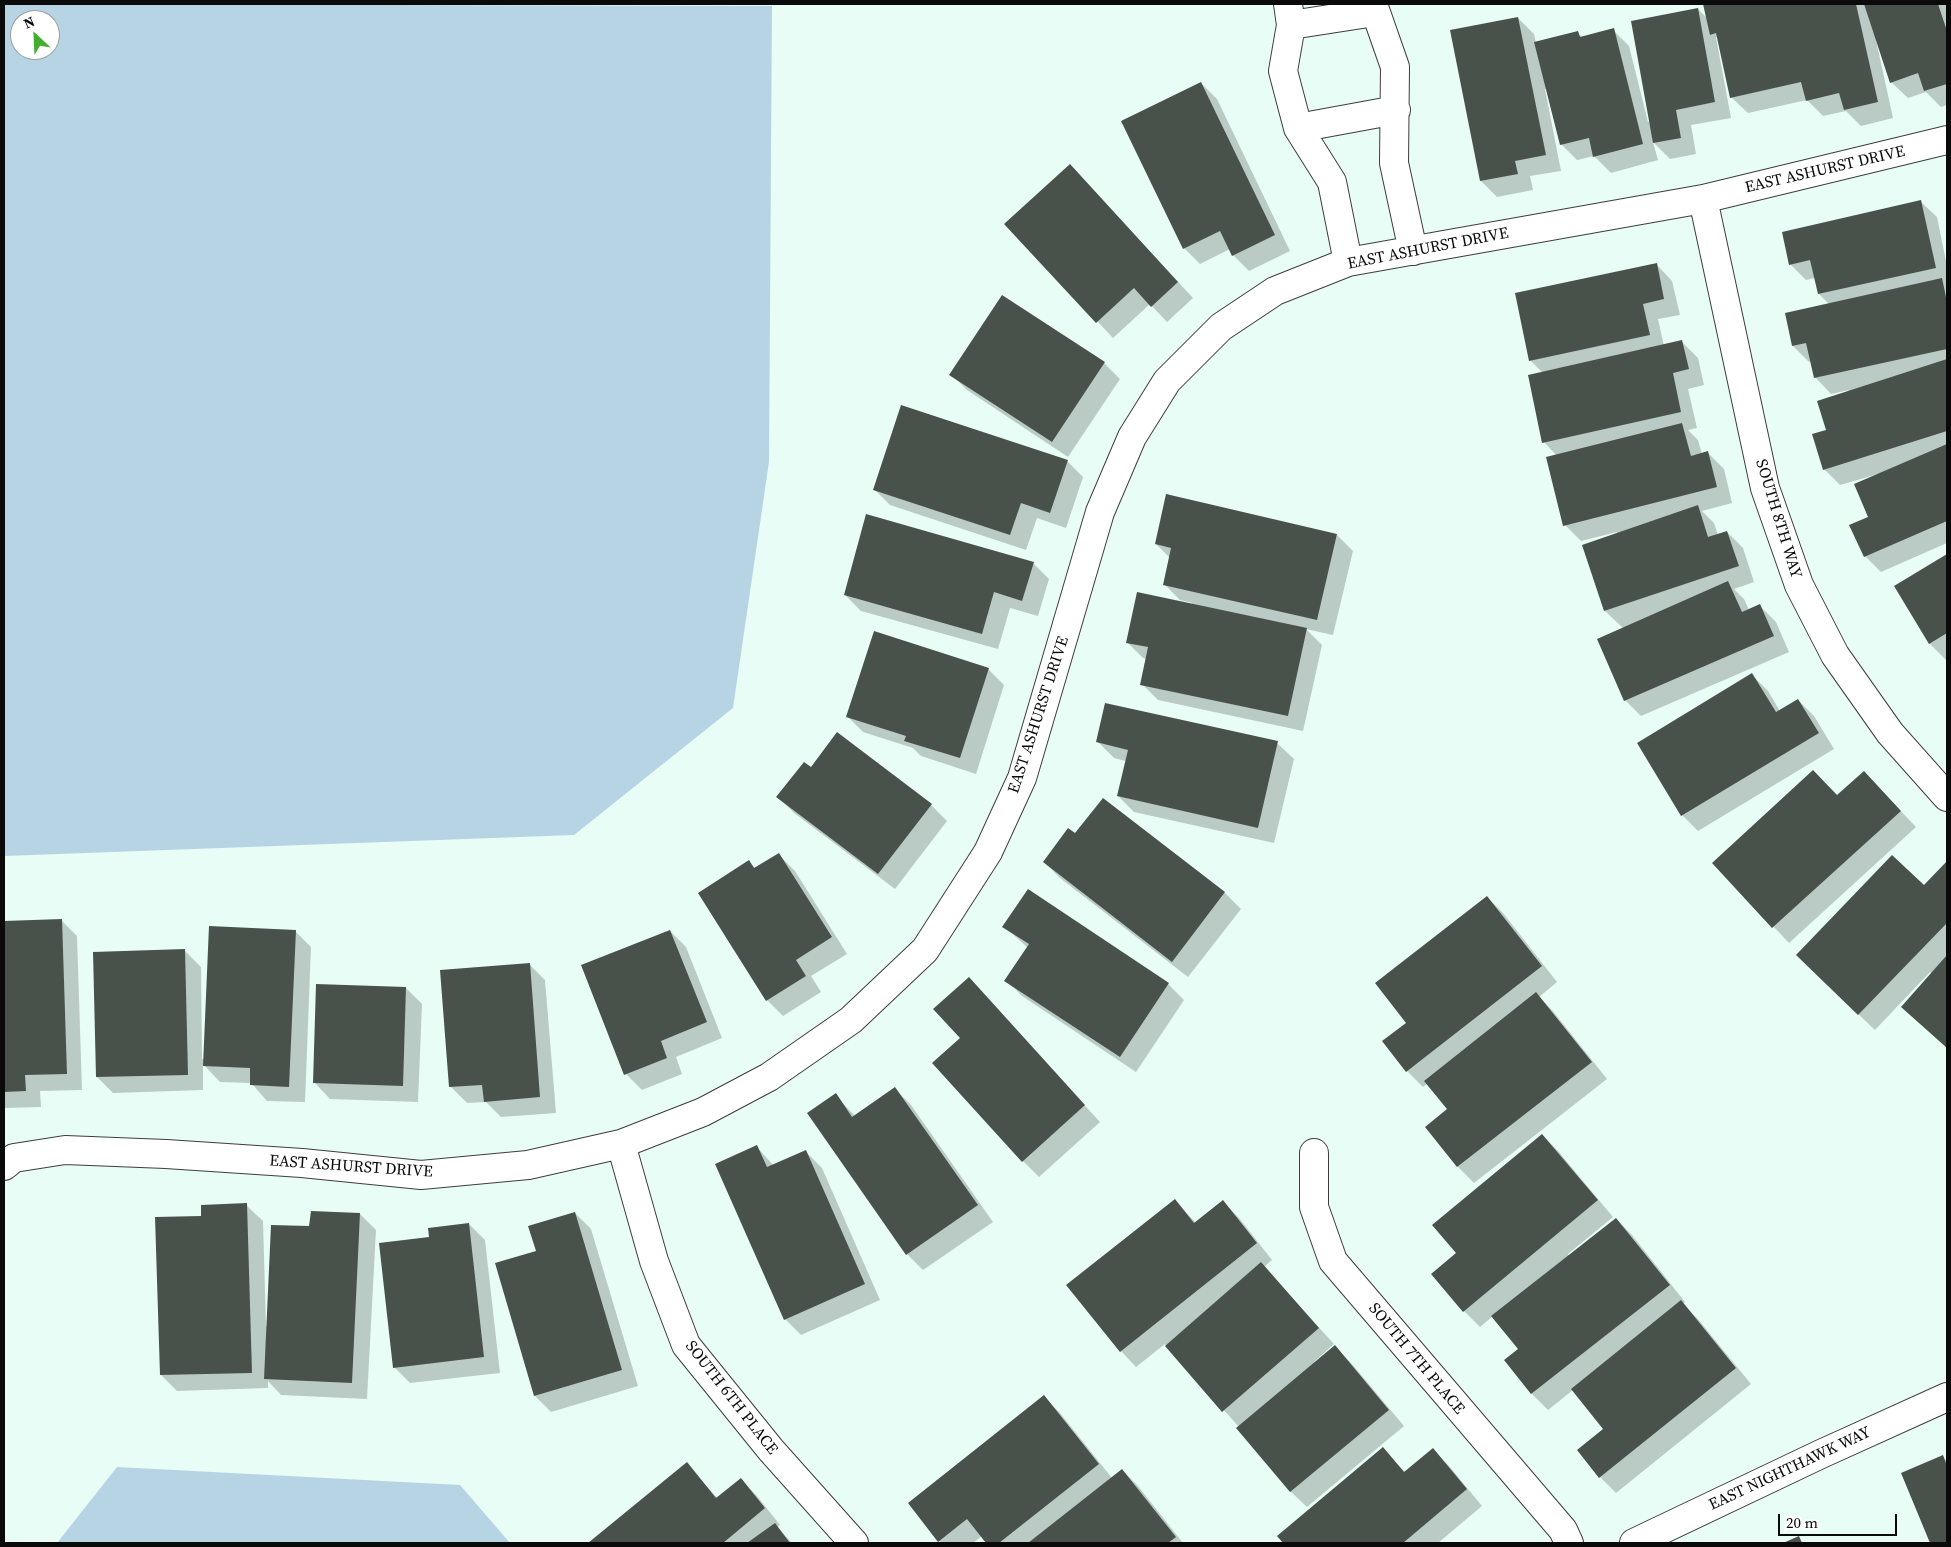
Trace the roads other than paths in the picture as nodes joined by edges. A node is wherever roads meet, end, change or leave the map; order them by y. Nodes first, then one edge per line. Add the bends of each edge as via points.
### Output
1 (1374, 8) edge
2 (1290, 14) edge
3 (1396, 110) junction
4 (1298, 128) junction
5 (1947, 140) edge
6 (1703, 199) junction
7 (1413, 251) junction
8 (1348, 262) junction
9 (1947, 797) edge
10 (620, 1144) junction
11 (1314, 1153) dead end
12 (4, 1166) edge
13 (1947, 1396) edge
14 (854, 1543) edge
15 (1569, 1543) edge
16 (1634, 1543) edge

1 - 2 street
1 - 3 street via 1396,66
2 - 4 street via 1283,71
3 - 4 street
3 - 7 street via 1394,163
4 - 8 street via 1332,182
5 - 6 street, EAST ASHURST DRIVE
6 - 7 street, EAST ASHURST DRIVE
6 - 9 street, SOUTH 8TH WAY via 1765,488 1799,585 1835,655 1890,733
7 - 8 street, EAST ASHURST DRIVE
8 - 10 street, EAST ASHURST DRIVE via 1275,291 1221,327 1167,381 1137,429 1100,512 1022,778 988,852 925,950 850,1020 769,1078 703,1112
10 - 12 street, EAST ASHURST DRIVE via 528,1165 422,1175 302,1163 65,1150 14,1158
10 - 14 street, SOUTH 6TH PLACE via 654,1261 686,1345 771,1450
11 - 15 street, SOUTH 7TH PLACE via 1314,1207 1333,1261 1563,1530
13 - 16 street, EAST NIGHTHAWK WAY

